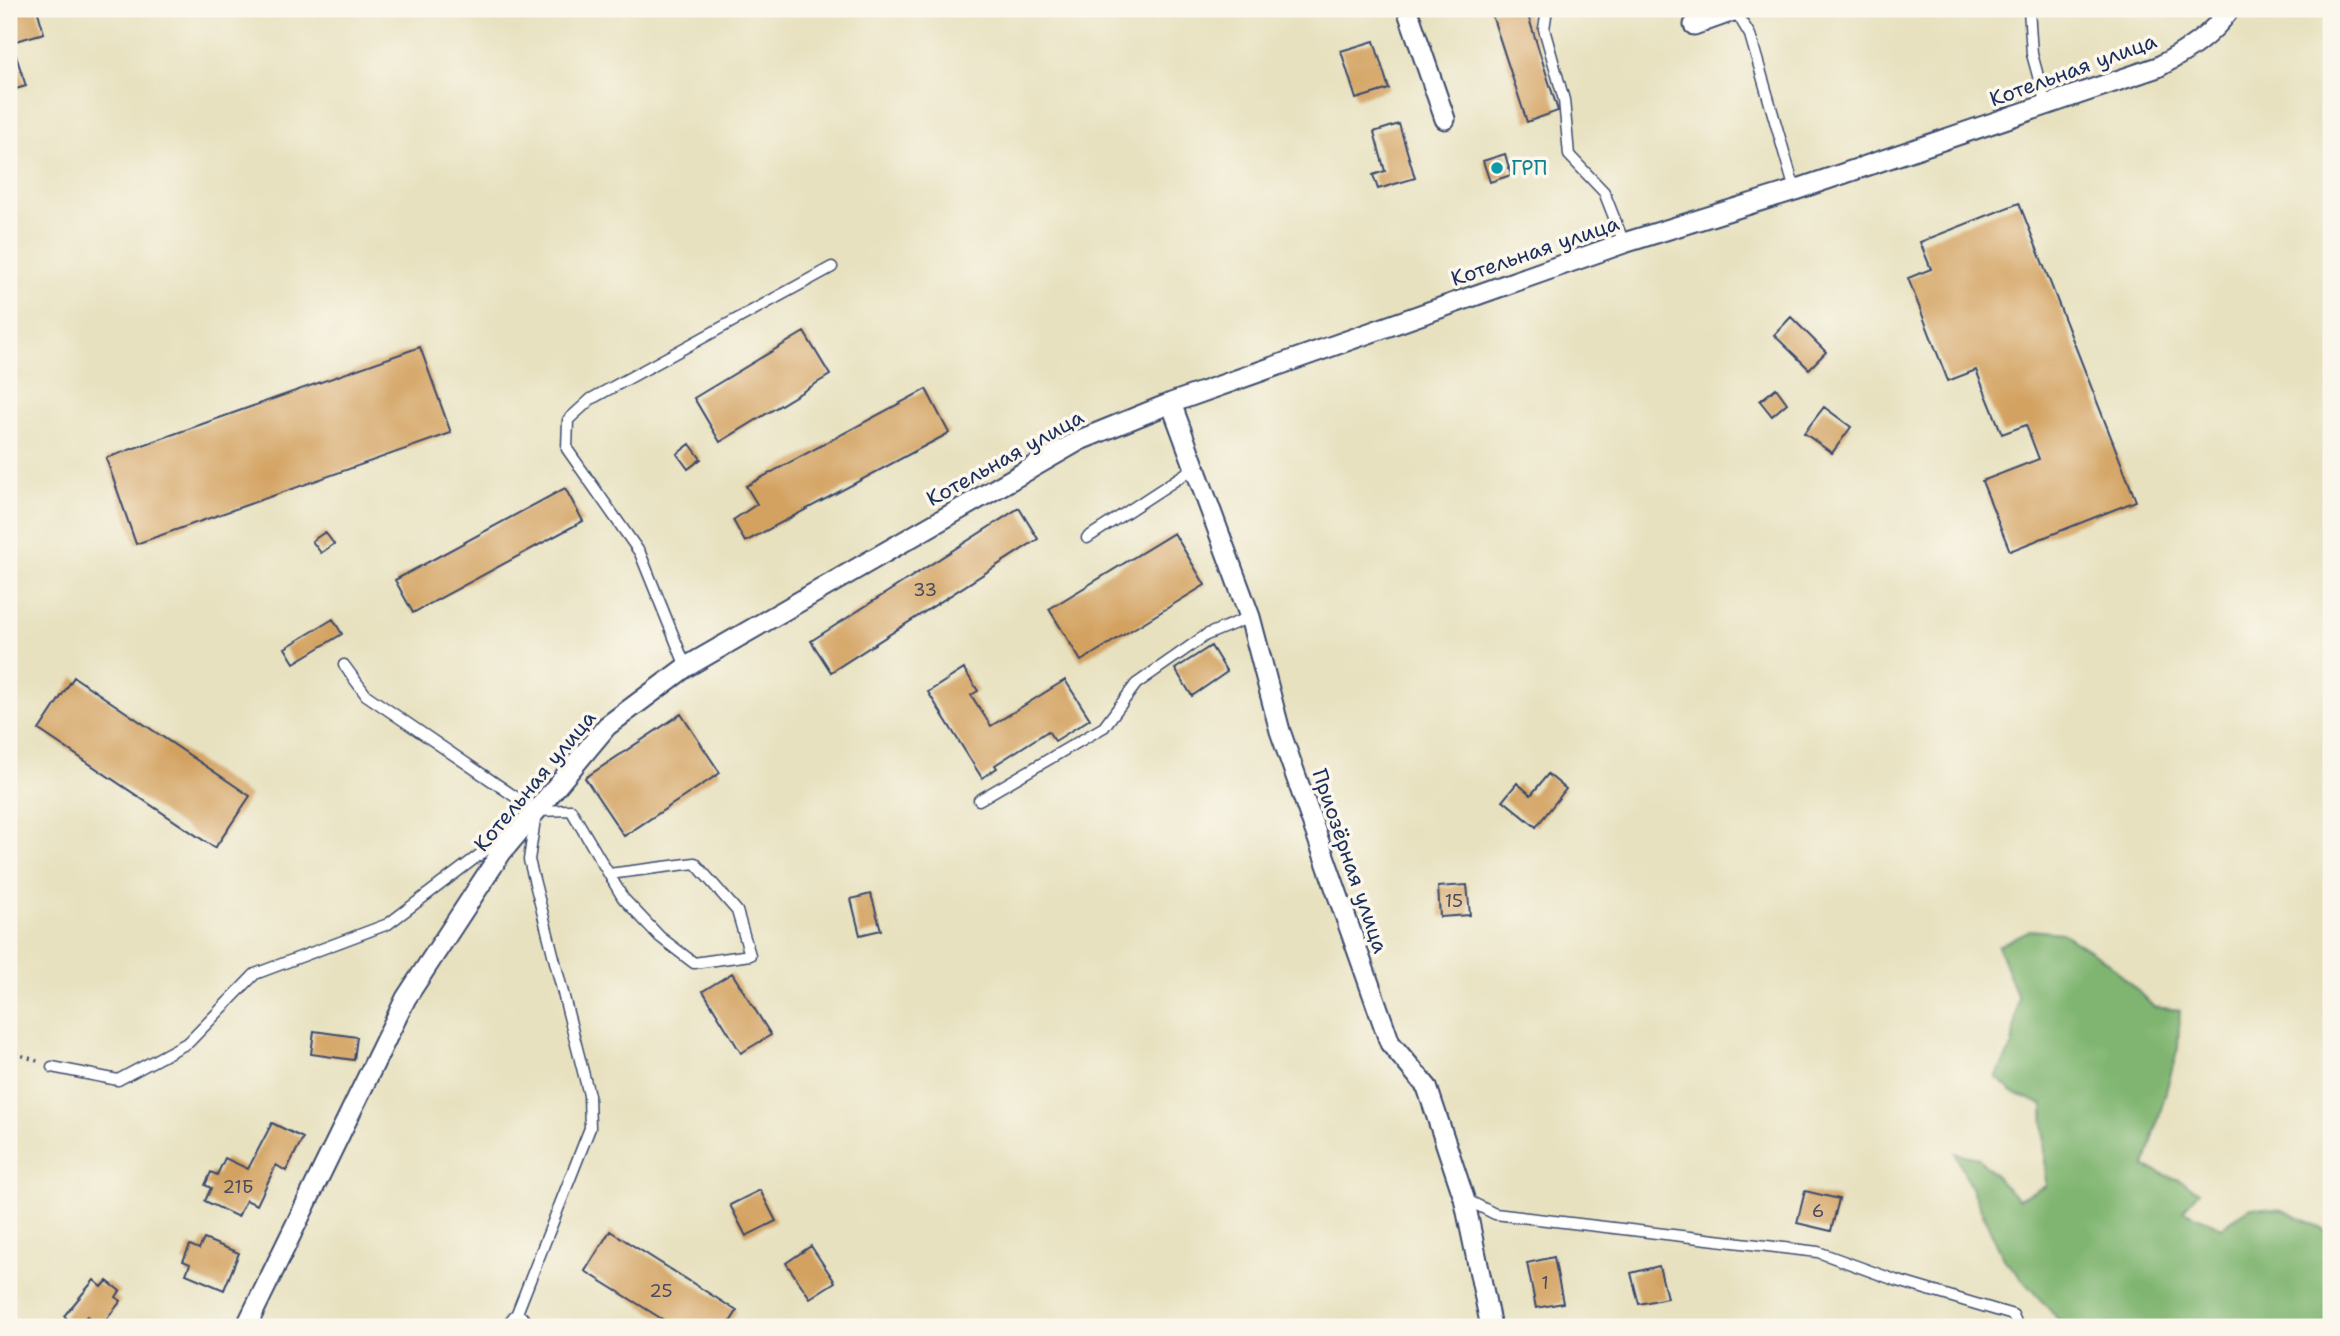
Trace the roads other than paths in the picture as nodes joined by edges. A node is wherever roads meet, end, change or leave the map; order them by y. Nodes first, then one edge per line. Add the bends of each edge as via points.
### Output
1 (1407, 9) edge
2 (1547, 9) edge
3 (1737, 9) edge
4 (2029, 9) edge
5 (2230, 9) edge
6 (1694, 25) dead end
7 (2046, 105) junction
8 (1445, 119) dead end
9 (1795, 190) junction
10 (1624, 243) junction
11 (832, 267) dead end
12 (1171, 403) junction
13 (1194, 468) junction
14 (1087, 538) dead end
15 (1250, 617) junction
16 (344, 665) dead end
17 (686, 667) junction
18 (979, 800) dead end
19 (536, 811) junction
20 (609, 874) junction
21 (52, 1067) road end
22 (1464, 1198) junction
23 (517, 1313) junction
24 (246, 1327) edge
25 (505, 1327) edge
26 (534, 1327) edge
27 (1491, 1327) edge
28 (2018, 1327) edge

1 - 8 street
2 - 10 lane via 1544,29 1564,100 1569,155 1604,192
3 - 6 street
3 - 9 lane via 1750,35
4 - 7 lane via 2032,54
5 - 7 street, Котельная улица via 2217,29 2158,67
7 - 9 street, Котельная улица
9 - 10 street, Котельная улица
10 - 12 street, Котельная улица
11 - 17 lane via 591,399 568,420 567,449 640,553
12 - 13 street, Приозёрная улица
12 - 17 street, Котельная улица via 1080,440
13 - 14 lane
13 - 15 street, Приозёрная улица
15 - 18 lane via 1206,635 1136,684 1104,727
15 - 22 street, Приозёрная улица via 1280,731 1390,1044 1427,1087
16 - 19 lane via 366,695
17 - 19 street, Котельная улица via 607,726
19 - 20 lane via 571,810
19 - 21 lane via 388,924 255,974 189,1042 118,1080
19 - 23 lane via 529,860 589,1095 590,1128
19 - 24 street, Котельная улица via 501,853 406,998
20 - 20 lane via 695,863 737,911 750,955 694,963 660,937 623,898
22 - 27 street, Приозёрная улица
22 - 28 lane via 1495,1214 1818,1251 1895,1280 2013,1315
23 - 25 lane
23 - 26 lane

